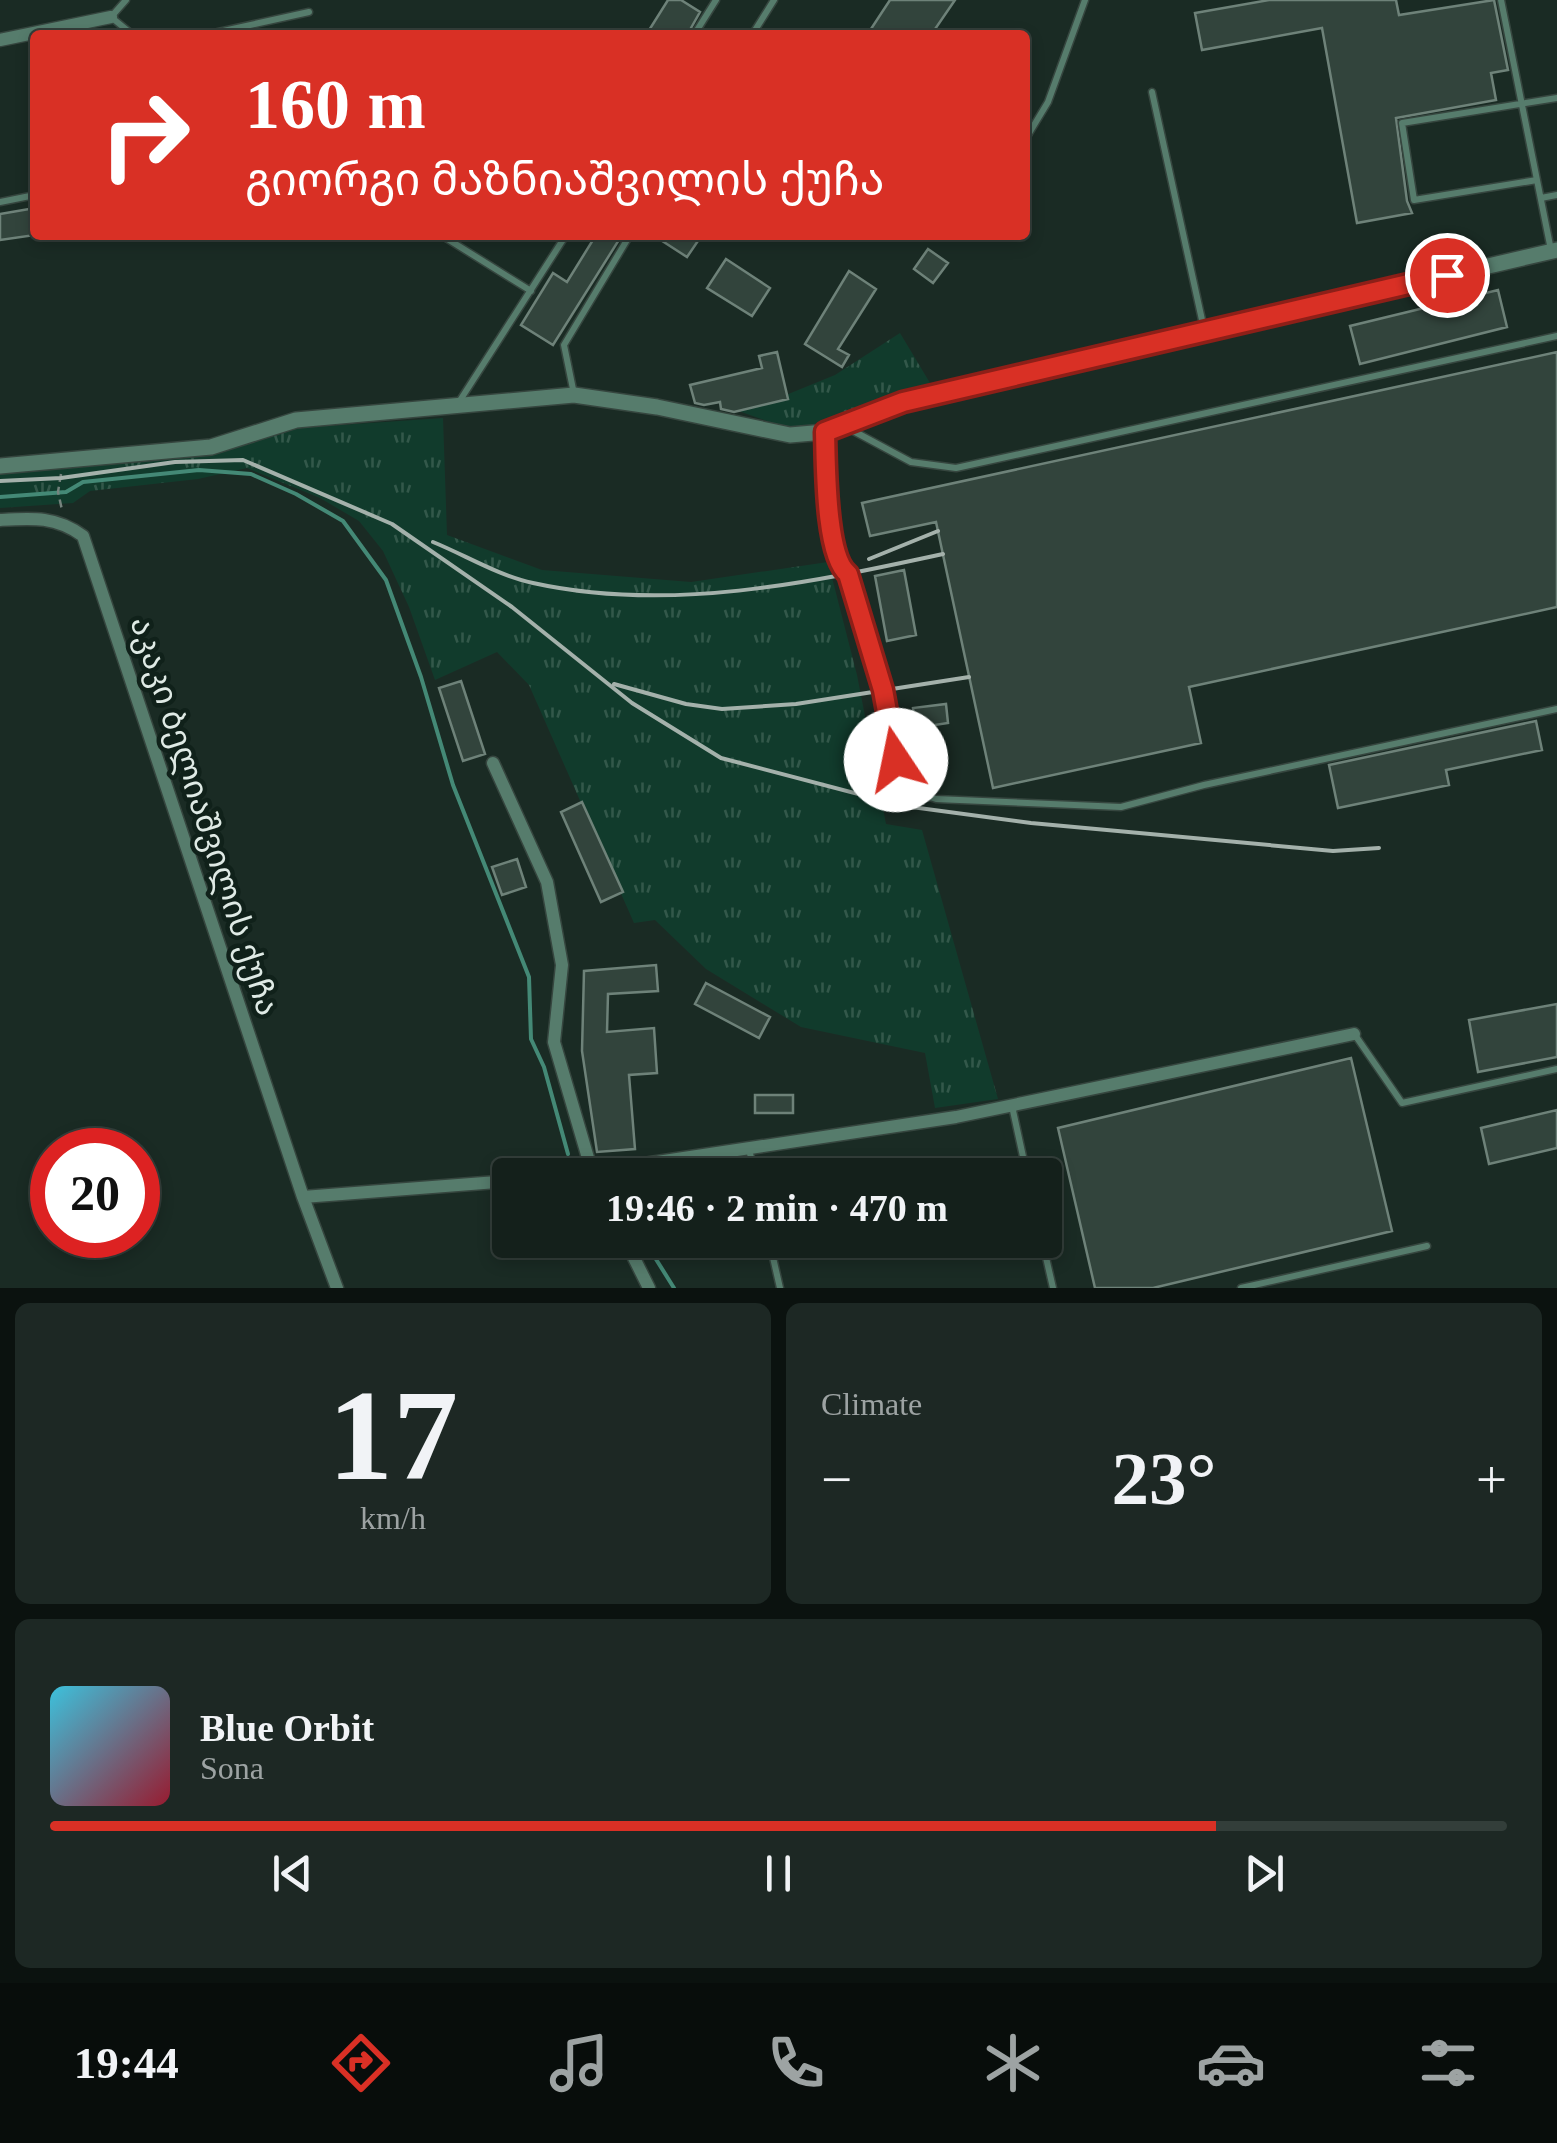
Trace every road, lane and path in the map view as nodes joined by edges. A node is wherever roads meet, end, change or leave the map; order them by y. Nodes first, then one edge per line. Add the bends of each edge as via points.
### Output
1 (126, 0) edge
2 (716, 0) edge
3 (774, 0) edge
4 (1085, 0) edge
5 (1502, 0) edge
6 (308, 12) dead end
7 (111, 17) junction
8 (48, 30) edge
9 (127, 30) edge
10 (227, 30) edge
11 (697, 30) edge
12 (755, 30) edge
13 (30, 34) edge
14 (0, 40) edge
15 (1152, 92) dead end
16 (1557, 98) edge
17 (1522, 104) junction
18 (1030, 132) edge
19 (1537, 180) junction
20 (1557, 195) edge
21 (30, 196) edge
22 (1541, 198) junction
23 (0, 202) edge
24 (449, 240) edge
25 (563, 240) edge
26 (627, 240) edge
27 (1554, 250) edge
28 (530, 291) junction
29 (1205, 330) junction
30 (1557, 336) edge
31 (574, 395) junction
32 (458, 406) junction
33 (842, 426) junction
34 (825, 432) junction
35 (64, 462) junction
36 (0, 466) edge
37 (0, 520) edge
38 (65, 522) junction
39 (1557, 709) edge
40 (493, 763) dead end
41 (1354, 1034) joint
42 (1557, 1070) edge
43 (1012, 1105) junction
44 (749, 1148) junction
45 (588, 1158) edge
46 (686, 1158) edge
47 (751, 1158) edge
48 (1024, 1158) edge
49 (492, 1182) edge
50 (302, 1197) junction
51 (1427, 1246) dead end
52 (634, 1258) edge
53 (774, 1258) edge
54 (1046, 1258) edge
55 (337, 1288) edge
56 (650, 1288) edge
57 (780, 1288) edge
58 (1053, 1288) edge
59 (1241, 1288) edge

1 - 7 lane
2 - 11 lane
3 - 12 lane
4 - 18 lane via 1048,102
5 - 17 lane
6 - 10 lane
7 - 8 street
7 - 9 lane
13 - 14 street
15 - 29 lane
16 - 17 lane
17 - 19 lane
17 - 19 lane via 1402,123 1414,200
19 - 22 lane
20 - 22 lane
21 - 23 lane
22 - 27 lane
24 - 28 lane
25 - 28 lane
26 - 31 lane via 564,345
27 - 29 street
28 - 32 lane
29 - 33 street via 903,402
30 - 33 lane via 956,468 912,462
31 - 32 street
31 - 34 street via 790,435
32 - 35 street via 296,420 211,447
33 - 34 street
34 - 39 lane via 836,552 883,690 896,760 914,792 936,799 1121,807
35 - 36 street
35 - 38 path via 58,492
37 - 38 street
38 - 50 street, აკაკი ბელიაშვილის ქუჩა via 83,536
40 - 45 street via 547,882 562,965 554,1042
41 - 42 lane via 1402,1103
41 - 43 street
43 - 44 street
43 - 48 lane
44 - 46 street
44 - 47 lane
49 - 50 street
50 - 55 street, აკაკი ბელიაშვილის ქუჩა
51 - 59 lane
52 - 56 street
53 - 57 lane
54 - 58 lane

